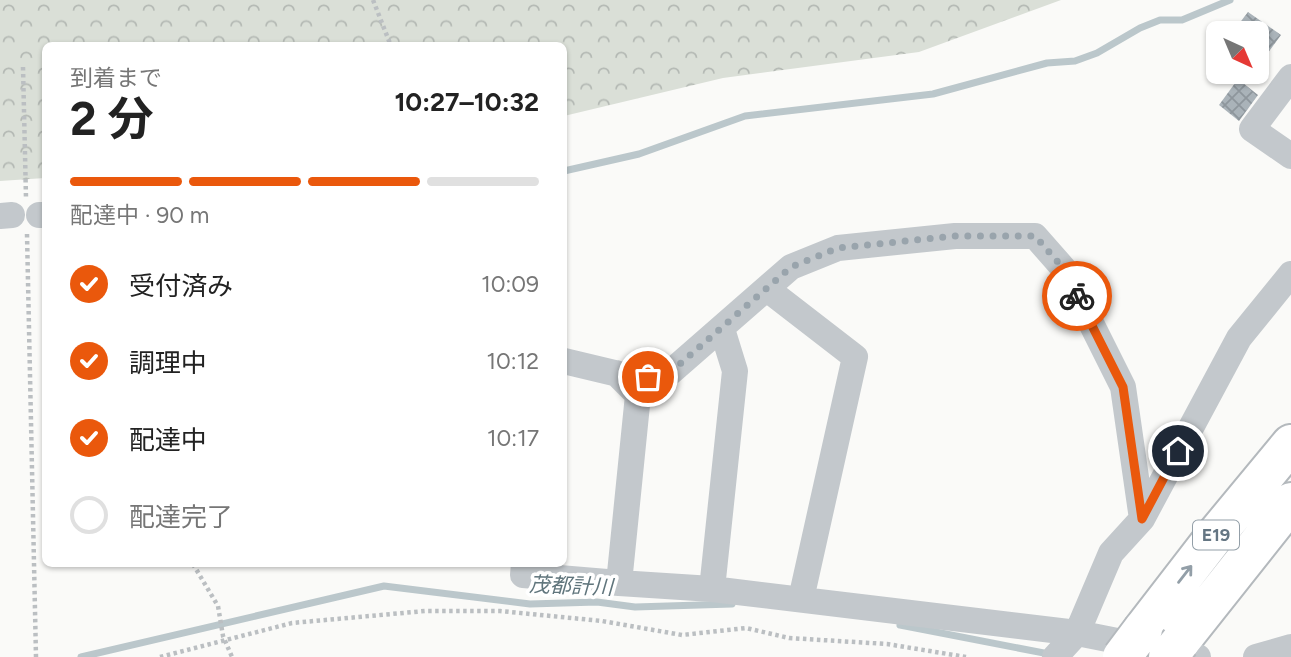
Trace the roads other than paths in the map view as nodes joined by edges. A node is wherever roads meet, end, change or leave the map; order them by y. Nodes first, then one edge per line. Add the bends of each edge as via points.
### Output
1 (1291, 77) edge
2 (1291, 156) edge
3 (1291, 274) edge
4 (767, 289) junction
5 (722, 329) junction
6 (567, 361) edge
7 (615, 373) junction
8 (1291, 444) edge
9 (1291, 502) edge
10 (1142, 519) junction
11 (524, 567) edge
12 (619, 583) junction
13 (712, 589) junction
14 (801, 599) junction
15 (1133, 643) edge
16 (1064, 646) edge
17 (1291, 647) edge
18 (1182, 652) edge
19 (1256, 657) edge

1 - 2 street via 1252,129
3 - 10 street via 1239,338
4 - 5 street
4 - 10 street via 791,267 838,248 955,236 1035,236 1064,269 1123,387
4 - 14 street via 855,357
5 - 7 street via 665,377
5 - 13 street via 735,371
6 - 7 street
7 - 12 street via 638,396
15 -> 8 highway, E19
9 - 18 highway, E19
10 - 16 street via 1111,553
11 - 12 street via 523,575
12 - 13 street
13 - 14 street
14 - 16 street
16 - 18 street
17 - 19 street

